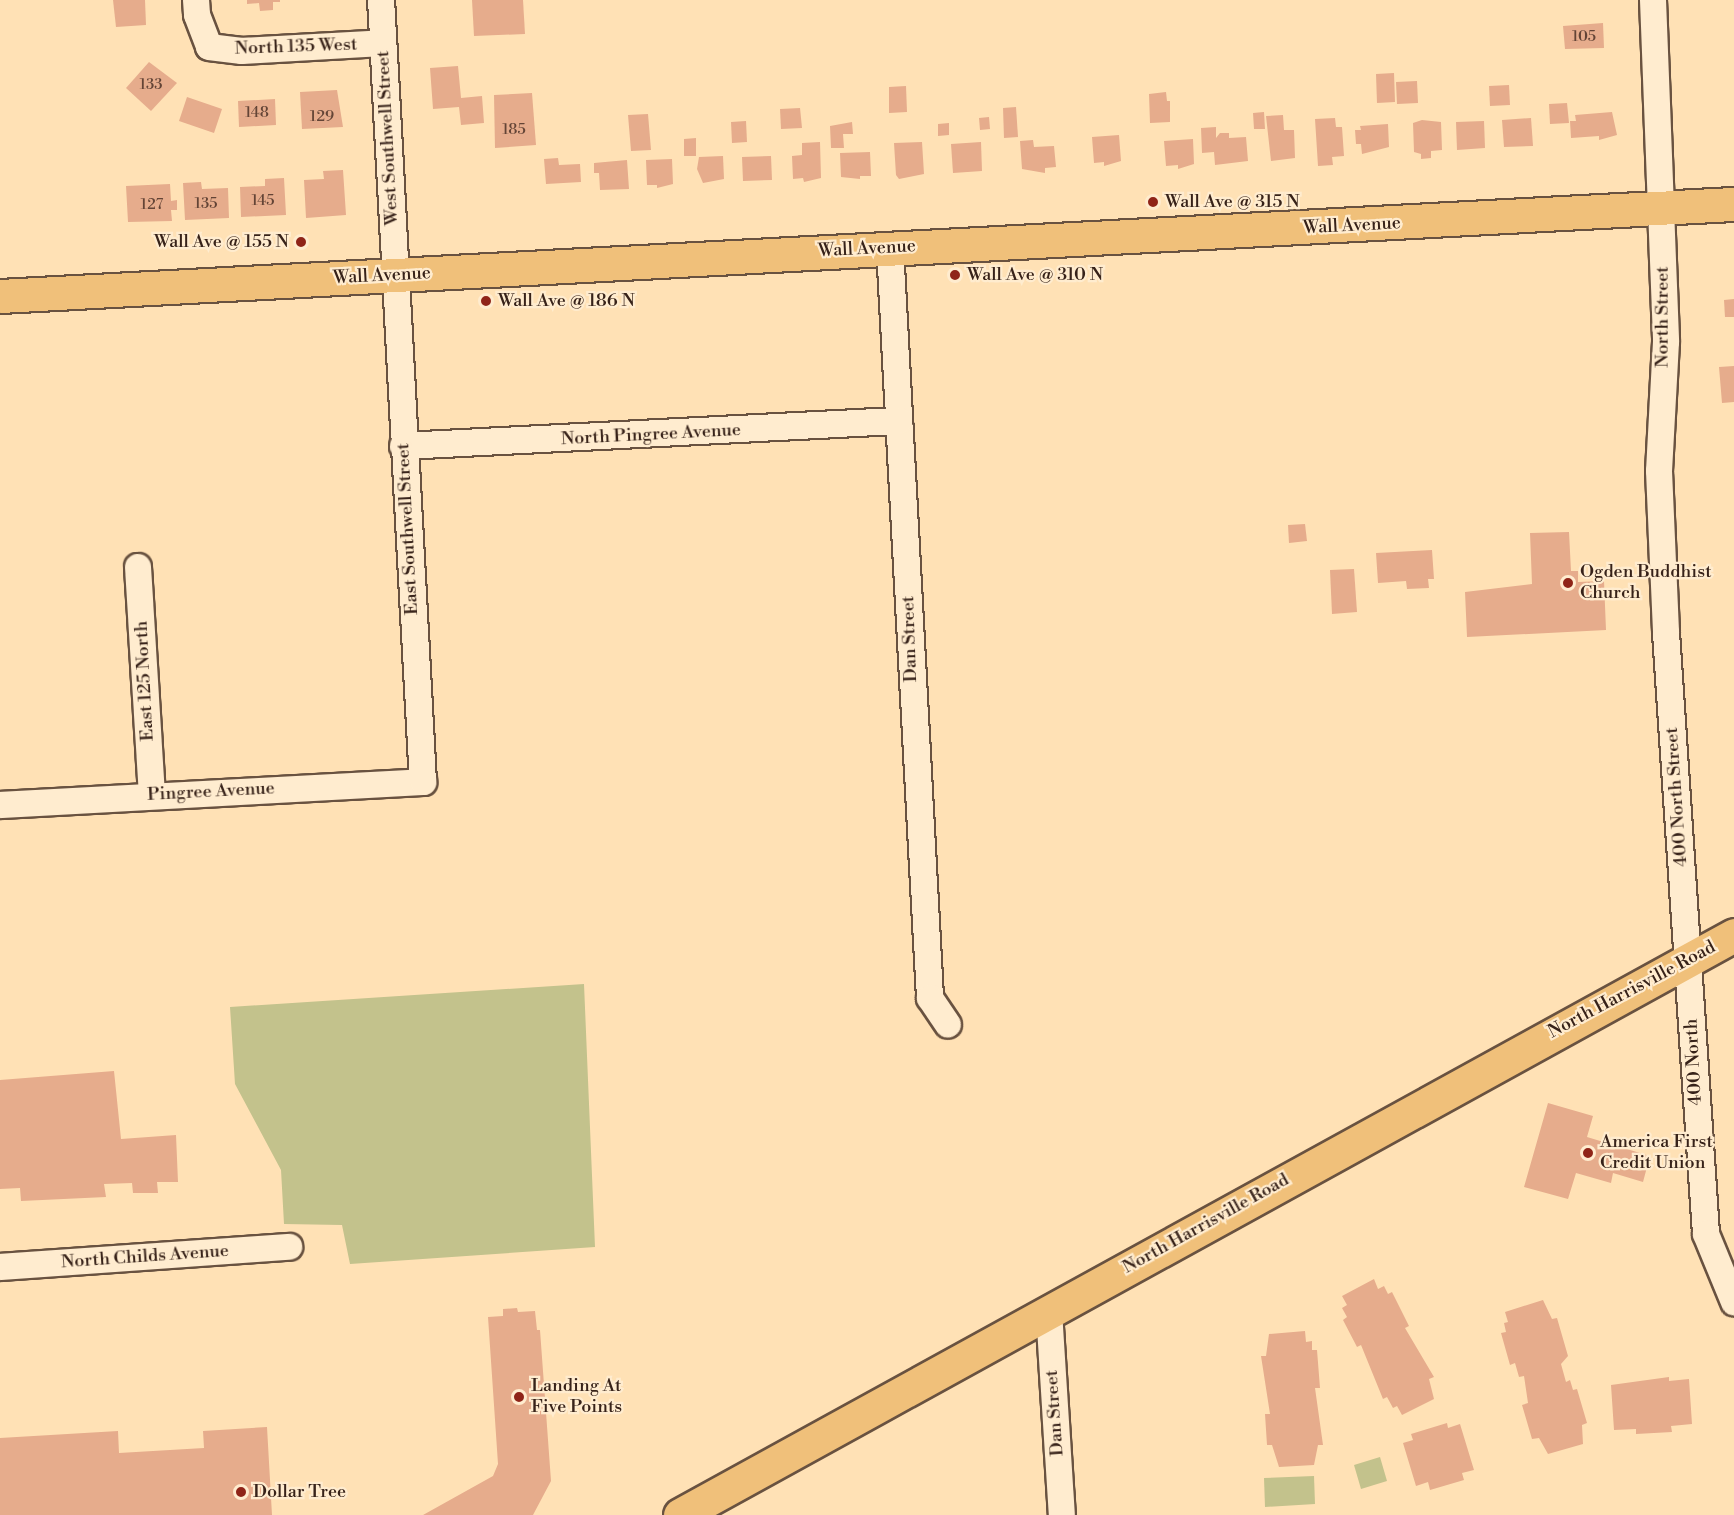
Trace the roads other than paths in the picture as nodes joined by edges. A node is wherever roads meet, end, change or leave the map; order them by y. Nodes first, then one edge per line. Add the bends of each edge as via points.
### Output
1 (196, 0) edge
2 (381, 0) edge
3 (1653, 0) edge
4 (383, 44) junction
5 (1734, 204) edge
6 (1661, 209) junction
7 (890, 247) junction
8 (395, 276) junction
9 (0, 296) edge
10 (899, 422) junction
11 (403, 446) junction
12 (138, 567) dead end
13 (1666, 633) joint
14 (423, 782) joint
15 (152, 794) junction
16 (0, 805) edge
17 (1734, 935) edge
18 (1688, 960) junction
19 (948, 1025) dead end
20 (289, 1247) dead end
21 (0, 1267) edge
22 (1734, 1302) edge
23 (1048, 1311) junction
24 (680, 1515) edge
25 (1062, 1515) edge

1 - 4 street, North 135 West via 196,15 209,46 242,51
2 - 4 street, West Southwell Street
3 - 6 street, North Street
4 - 8 street, West Southwell Street
5 - 6 main road, Wall Avenue
6 - 7 main road, Wall Avenue
6 - 13 street, North Street via 1666,342 1659,504
7 - 8 main road, Wall Avenue
7 - 10 street, Dan Street
8 - 9 main road, Wall Avenue
8 - 11 street, East Southwell Street
10 - 11 street, North Pingree Avenue
10 - 19 street, Dan Street via 930,998
11 - 14 street, East Southwell Street
12 - 15 street, East 125 North
13 - 18 street, 400 North Street
14 - 15 street, Pingree Avenue
15 - 16 street, Pingree Avenue
17 - 18 main road, North Harrisville Road
18 - 22 street, 400 North via 1706,1234
18 - 23 main road, North Harrisville Road
20 - 21 street, North Childs Avenue
23 - 24 main road, North Harrisville Road
23 - 25 street, Dan Street

